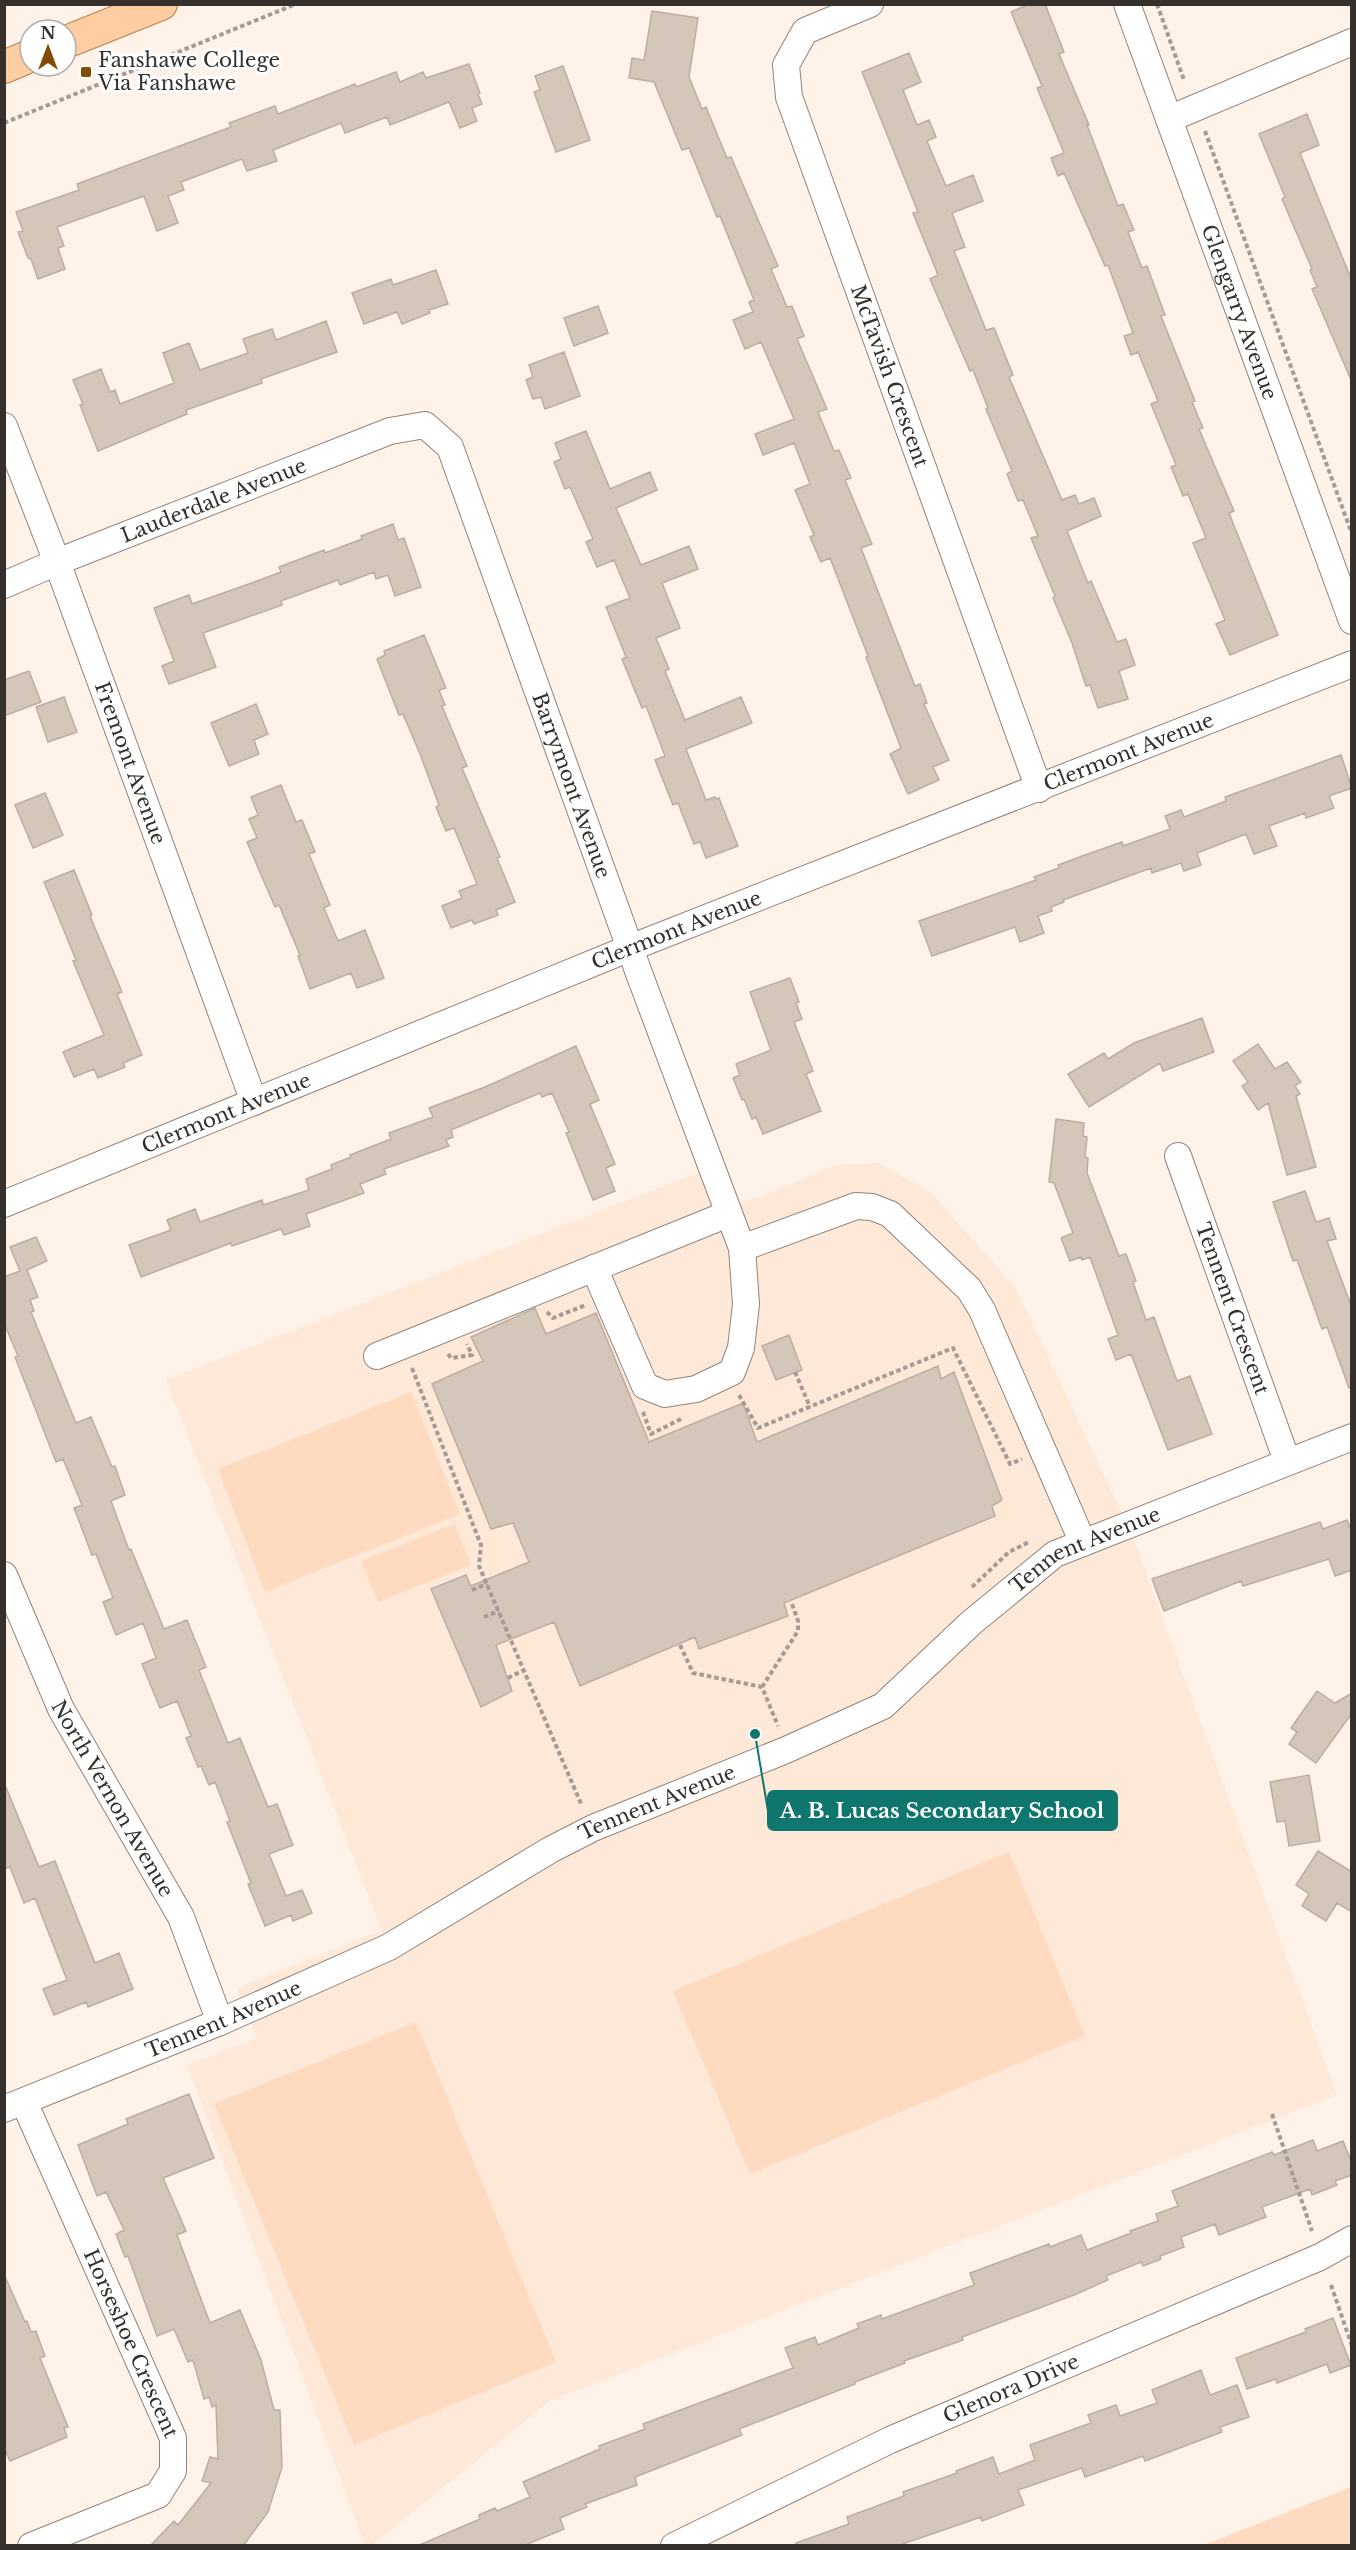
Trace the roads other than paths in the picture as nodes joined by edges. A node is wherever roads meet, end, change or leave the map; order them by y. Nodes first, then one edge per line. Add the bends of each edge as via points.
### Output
1 (161, 4) edge
2 (870, 4) edge
3 (1127, 4) edge
4 (78, 37) edge
5 (1352, 42) edge
6 (18, 61) edge
7 (4, 67) edge
8 (1169, 119) junction
9 (425, 425) joint
10 (4, 426) edge
11 (57, 562) junction
12 (4, 585) edge
13 (1352, 621) edge
14 (1352, 664) edge
15 (1038, 789) junction
16 (630, 948) junction
17 (254, 1102) junction
18 (1178, 1156) dead end
19 (4, 1204) edge
20 (728, 1214) junction
21 (742, 1248) junction
22 (594, 1268) junction
23 (377, 1356) dead end
24 (1352, 1437) edge
25 (1287, 1461) junction
26 (1083, 1543) junction
27 (4, 1575) edge
28 (220, 2022) junction
29 (14, 2105) edge
30 (1352, 2239) edge
31 (31, 2546) edge
32 (674, 2546) edge

1 - 4 main road
2 - 15 street, McTavish Crescent via 805,31 786,66 789,97
3 - 8 street, Glengarry Avenue
5 - 8 street
6 - 7 main road
8 - 13 street, Glengarry Avenue
9 - 11 street, Lauderdale Avenue via 390,431
9 - 16 street, Barrymont Avenue via 450,447
10 - 11 street, Fremont Avenue
11 - 12 street, Lauderdale Avenue
11 - 17 street, Fremont Avenue
14 - 15 street, Clermont Avenue
15 - 16 street, Clermont Avenue
16 - 17 street, Clermont Avenue
16 - 20 street, Barrymont Avenue
17 - 19 street, Clermont Avenue
18 - 25 street, Tennent Crescent
20 - 21 street, Barrymont Avenue
20 - 22 street
21 - 22 street, Barrymont Avenue via 746,1304 741,1348 732,1372 696,1389 665,1394 645,1386
21 - 26 street via 856,1206 890,1214 969,1289 982,1310
22 - 23 street
24 - 25 street, Tennent Avenue
25 - 26 street, Tennent Avenue
26 - 28 street, Tennent Avenue via 1055,1554 971,1623 883,1706 593,1828 389,1947
27 - 28 street, North Vernon Avenue via 61,1709 181,1917
28 - 29 street, Tennent Avenue
29 - 31 street, Horseshoe Crescent via 173,2438 173,2471 158,2495
30 - 32 street, Glenora Drive via 1320,2257 890,2440

